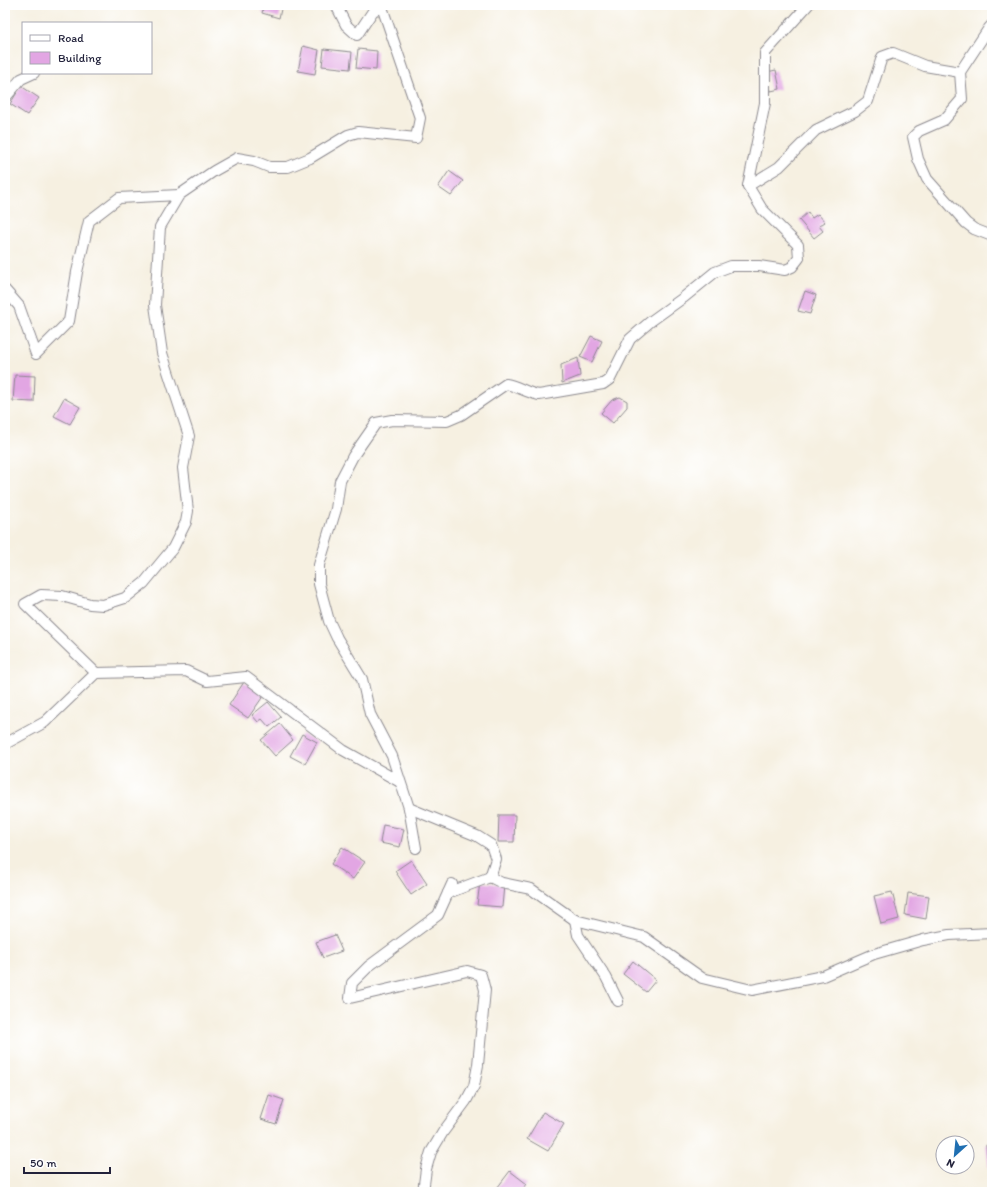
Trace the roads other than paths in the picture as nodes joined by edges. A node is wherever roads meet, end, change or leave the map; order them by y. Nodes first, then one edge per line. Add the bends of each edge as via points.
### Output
1 (336, 5) edge
2 (808, 5) edge
3 (382, 6) edge
4 (992, 25) edge
5 (960, 72) junction
6 (32, 74) edge
7 (5, 98) edge
8 (748, 186) junction
9 (179, 195) junction
10 (992, 236) edge
11 (5, 290) edge
12 (96, 673) junction
13 (5, 744) edge
14 (400, 782) junction
15 (409, 808) junction
16 (416, 848) dead end
17 (490, 877) junction
18 (452, 884) dead end
19 (448, 893) junction
20 (575, 920) junction
21 (992, 933) edge
22 (618, 1001) dead end
23 (423, 1192) edge

1 - 3 street via 346,25 357,35 373,11
2 - 8 street via 765,53 765,103
3 - 9 street via 420,118 416,138 358,132 288,167 269,167 237,158
4 - 5 street
5 - 8 street via 925,66 893,53 882,57 868,101 855,111 816,130 779,167
5 - 10 street via 962,99 944,120 919,131 913,137 918,159 927,179 966,223 974,230
6 - 7 street via 21,79
8 - 14 street via 762,209 798,245 799,258 792,267 785,270 759,266 731,266 715,272 630,340 610,379 603,384 539,395 506,384 461,415 447,421 392,420 376,423 353,456 340,481 336,509 319,564 319,584 329,621 362,679 370,714 392,756
9 - 11 street via 119,198 89,222 69,321 36,354 19,306
9 - 12 street via 160,226 155,305 162,354 189,436 183,468 188,511 186,522 173,548 144,583 125,598 103,605 62,596 41,595 25,604
12 - 13 street via 45,722
12 - 14 street via 186,671 207,681 246,677 343,750
14 - 15 street
15 - 16 street
15 - 17 street via 477,836 491,845 496,859
17 - 19 street
17 - 20 street via 502,883 531,889
18 - 19 street
19 - 23 street via 438,915 369,966 352,983 350,998 467,971 481,975 485,990 474,1086 431,1152
20 - 21 street via 644,937 702,978 752,990 823,976 874,954 923,940 949,935
20 - 22 street via 578,935

